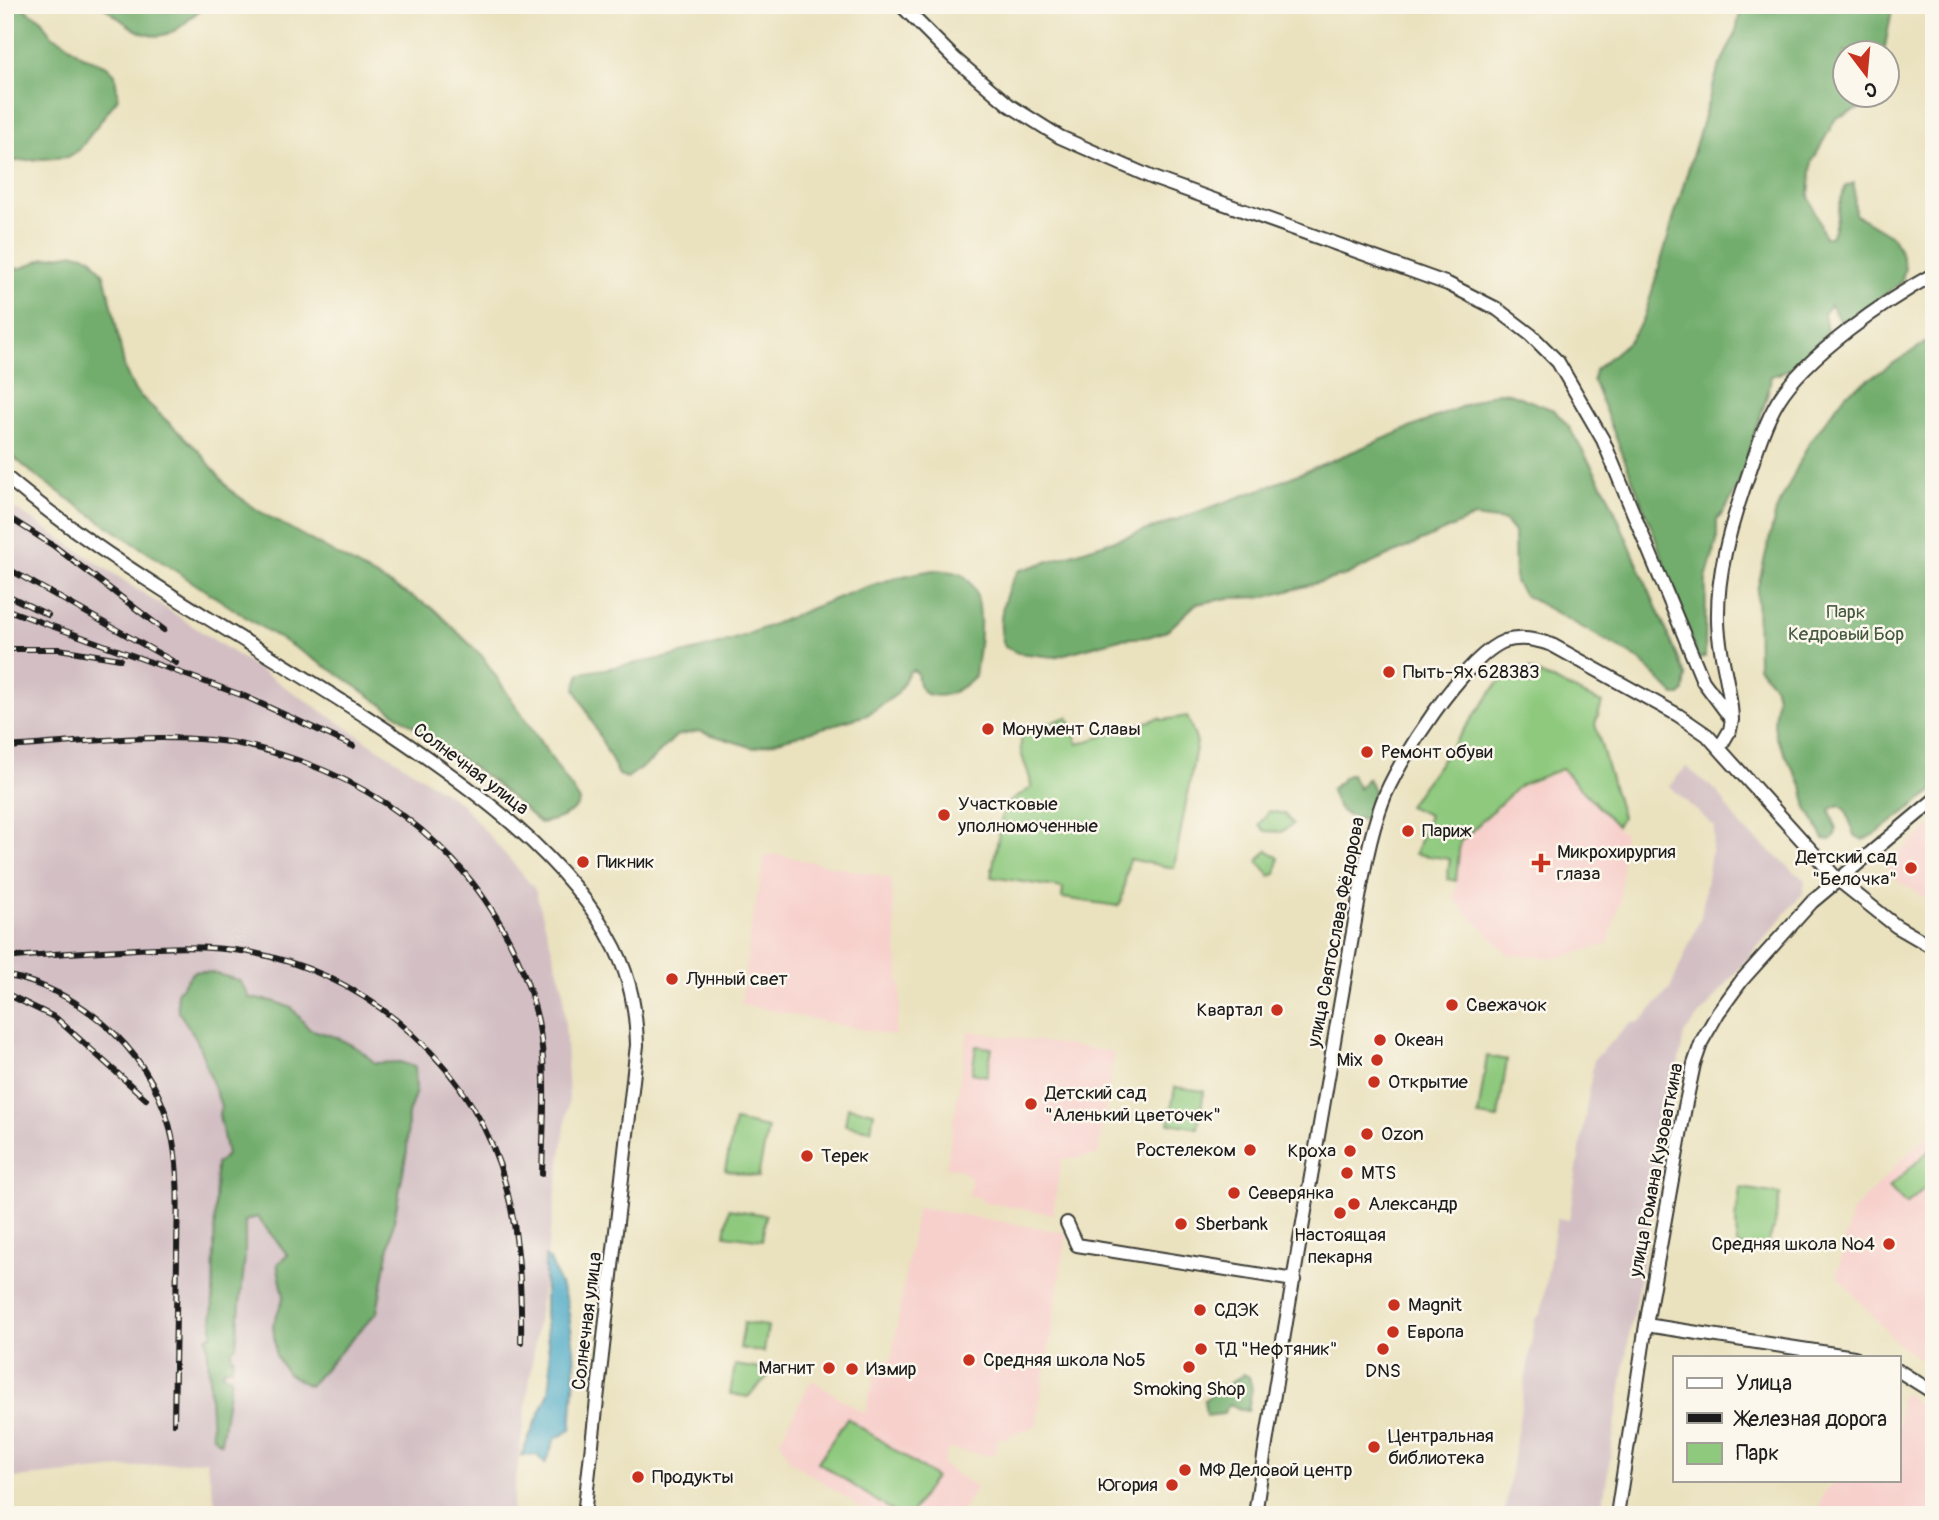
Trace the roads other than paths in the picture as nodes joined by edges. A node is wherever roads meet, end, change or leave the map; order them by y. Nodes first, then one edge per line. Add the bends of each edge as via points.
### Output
1 (901, 5) edge
2 (1934, 274) edge
3 (5, 476) edge
4 (1732, 720) junction
5 (1720, 747) junction
6 (1934, 800) edge
7 (1837, 879) junction
8 (1934, 948) edge
9 (1067, 1223) dead end
10 (1294, 1280) junction
11 (1646, 1325) junction
12 (1848, 1356) edge
13 (1900, 1372) edge
14 (1934, 1393) edge
15 (584, 1515) edge
16 (1255, 1515) edge
17 (1617, 1515) edge

1 - 4 street via 1009,105 1060,137 1153,178 1448,284 1497,309 1531,335 1558,362 1603,440 1703,681
2 - 4 street via 1871,315 1799,373 1767,423 1730,527 1719,581 1719,643
3 - 15 street, Солнечная улица via 65,523 313,681 476,793 559,871 615,946 631,986 637,1045
4 - 5 street
5 - 7 street, улица Святослава Фёдорова
5 - 10 street, улица Святослава Фёдорова via 1678,715 1539,640 1505,641 1467,672 1413,744 1376,821
6 - 7 street, улица Романа Кузоваткина
7 - 8 street, улица Святослава Фёдорова via 1896,926
7 - 11 street, улица Романа Кузоваткина via 1742,980 1698,1050
9 - 10 street via 1077,1245
10 - 16 street, улица Святослава Фёдорова
11 - 12 street
11 - 17 street, улица Романа Кузоваткина
13 - 14 street

